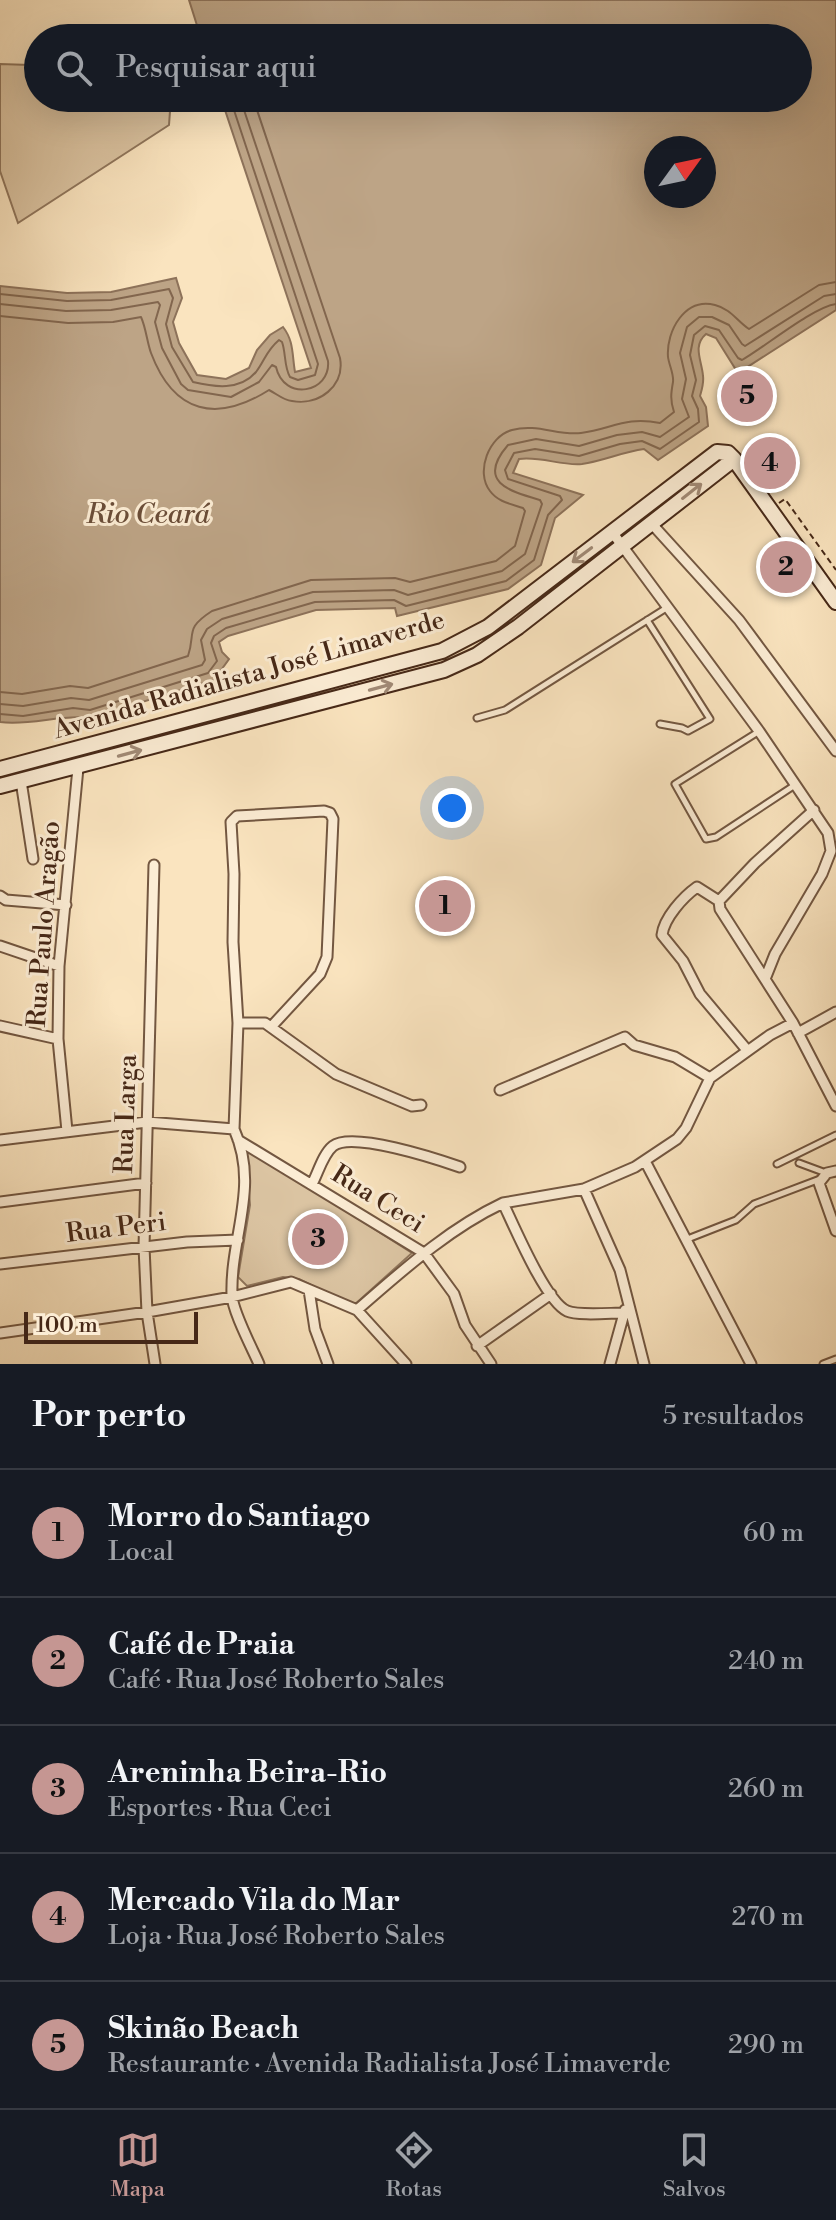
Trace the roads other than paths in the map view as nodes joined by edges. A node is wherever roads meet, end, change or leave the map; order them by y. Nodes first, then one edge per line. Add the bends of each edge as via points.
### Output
1 (734, 459) junction
2 (651, 523) junction
3 (612, 532) junction
4 (623, 545) junction
5 (836, 602) edge
6 (669, 607) junction
7 (647, 620) junction
8 (248, 703) junction
9 (221, 710) junction
10 (477, 718) dead end
11 (252, 721) junction
12 (660, 724) dead end
13 (225, 728) junction
14 (759, 731) junction
15 (836, 751) edge
16 (78, 768) junction
17 (0, 769) edge
18 (21, 781) junction
19 (795, 785) junction
20 (0, 786) edge
21 (814, 810) junction
22 (33, 859) dead end
23 (154, 865) dead end
24 (0, 896) edge
25 (719, 901) junction
26 (66, 905) junction
27 (0, 946) edge
28 (59, 966) junction
29 (765, 979) junction
30 (836, 1012) edge
31 (238, 1023) junction
32 (0, 1026) edge
33 (271, 1027) junction
34 (795, 1028) junction
35 (58, 1039) junction
36 (747, 1050) junction
37 (710, 1078) junction
38 (500, 1090) dead end
39 (421, 1105) dead end
40 (836, 1106) edge
41 (147, 1122) junction
42 (234, 1129) junction
43 (67, 1131) junction
44 (836, 1135) edge
45 (0, 1140) edge
46 (238, 1140) junction
47 (645, 1161) junction
48 (799, 1163) dead end
49 (777, 1164) dead end
50 (460, 1167) dead end
51 (828, 1174) edge
52 (146, 1183) junction
53 (312, 1184) junction
54 (584, 1189) junction
55 (0, 1202) edge
56 (503, 1203) junction
57 (836, 1231) edge
58 (238, 1240) junction
59 (684, 1241) junction
60 (144, 1247) junction
61 (424, 1253) junction
62 (0, 1264) edge
63 (309, 1290) junction
64 (551, 1294) junction
65 (232, 1297) junction
66 (627, 1302) junction
67 (357, 1310) junction
68 (147, 1312) junction
69 (624, 1313) junction
70 (0, 1333) edge
71 (477, 1346) junction
72 (836, 1359) edge
73 (155, 1364) edge
74 (259, 1364) edge
75 (328, 1364) edge
76 (406, 1364) edge
77 (491, 1364) edge
78 (610, 1364) edge
79 (644, 1364) edge
80 (751, 1364) edge
81 (823, 1364) edge

2 -> 1 main road, Avenida Radialista José Limaverde
1 - 3 main road, Avenida Radialista José Limaverde via 722,452 712,454
1 - 5 main road
2 - 4 main road, Avenida Radialista José Limaverde
2 - 15 street via 739,620
3 - 4 street
3 -> 8 main road, Avenida Radialista José Limaverde via 488,627 442,651
4 - 6 street
11 -> 4 main road, Avenida Radialista José Limaverde via 444,670 477,655
6 - 7 lane
6 - 14 street
7 - 10 lane via 505,710
7 - 12 lane via 710,718 688,731
8 - 9 main road, Avenida Radialista José Limaverde
8 - 11 main road
9 - 13 main road
9 - 17 main road, Avenida Radialista José Limaverde
11 - 13 main road, Avenida Radialista José Limaverde
16 -> 13 main road, Avenida Radialista José Limaverde
14 - 19 street
14 - 19 lane via 675,784 706,839
16 - 18 main road, Avenida Radialista José Limaverde
16 - 26 street, Rua Paulo Aragão
18 - 20 main road, Avenida Radialista José Limaverde
18 - 22 street
19 - 21 street
21 - 25 street
21 - 29 street via 828,833 831,851
23 - 41 street, Rua Larga
24 - 26 street
25 - 29 street
25 - 36 street via 701,888 688,893 662,935 700,994
26 - 28 street, Rua Paulo Aragão
27 - 28 street
28 - 35 street, Rua Paulo Aragão
29 - 34 street
30 - 34 street
31 - 33 street
31 - 33 street via 231,822 237,816 324,811 333,819 325,966
31 - 42 street
32 - 35 street
33 - 39 street via 336,1074 412,1106
34 - 36 street
34 - 40 street
35 - 43 street, Rua Paulo Aragão
36 - 37 street
37 - 38 street via 625,1037
37 - 47 street via 686,1128
41 - 42 street
41 - 43 street
41 - 52 street, Rua Larga
42 - 46 street
43 - 45 street
44 - 49 lane
46 - 53 street, Rua Ceci
46 - 58 street via 246,1183
47 - 54 street
47 - 59 street
48 - 51 lane
50 - 53 street via 417,1151 341,1142 329,1150
51 - 57 street via 820,1187
51 - 59 lane via 754,1204 736,1220
52 - 55 street
52 - 60 street, Rua Larga
53 - 61 street, Rua Ceci
54 - 56 street
54 - 66 street via 620,1270
56 - 61 street
56 - 64 street
58 - 60 street, Rua Peri
58 - 65 street
59 - 80 street
60 - 62 street, Rua Peri
60 - 68 street, Rua Larga
61 - 67 street
61 - 71 street, Rua Ceci via 454,1294
63 - 65 street via 291,1282
63 - 67 street
63 - 75 street
64 - 69 street via 571,1313
64 - 71 street
65 - 68 street
65 - 74 street
66 - 69 street
66 - 79 street
67 - 76 street
68 - 70 street
68 - 73 street, Rua Larga
69 - 78 street
71 - 77 street, Rua Ceci
72 - 81 lane

